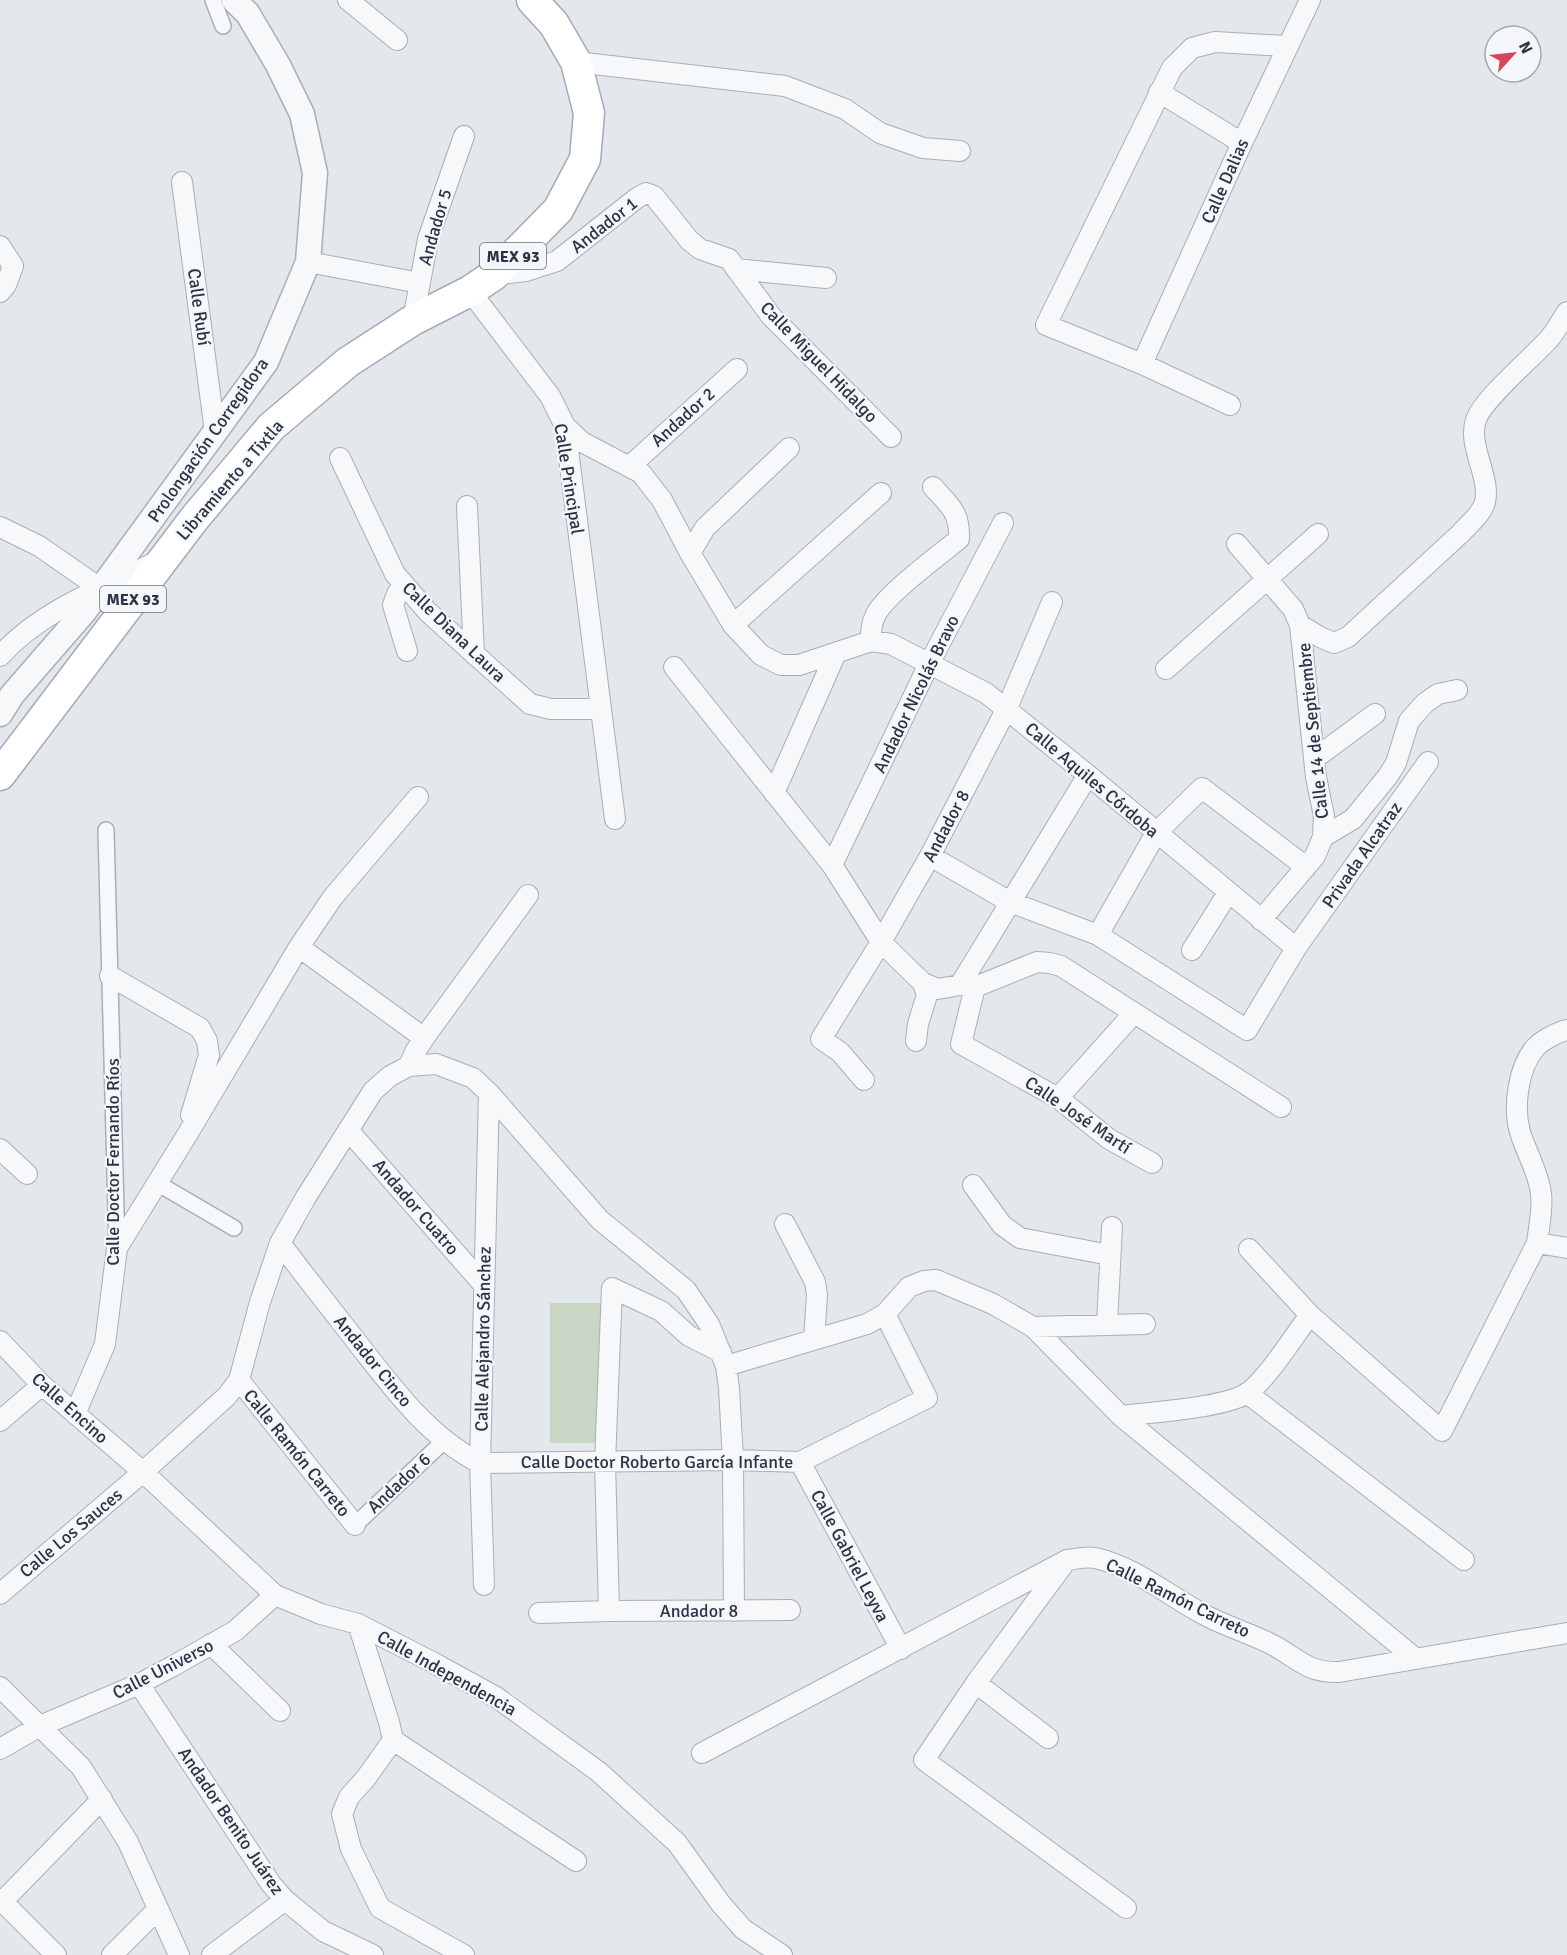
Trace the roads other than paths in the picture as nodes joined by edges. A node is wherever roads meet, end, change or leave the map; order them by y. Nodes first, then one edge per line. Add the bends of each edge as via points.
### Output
1 (213, 0) edge
2 (234, 0) edge
3 (348, 0) edge
4 (532, 0) edge
5 (1310, 0) edge
6 (223, 26) dead end
7 (397, 40) dead end
8 (1287, 46) junction
9 (576, 62) junction
10 (1160, 92) junction
11 (464, 136) dead end
12 (1242, 143) junction
13 (960, 151) dead end
14 (182, 182) dead end
15 (646, 193) joint
16 (0, 246) edge
17 (308, 262) junction
18 (736, 269) junction
19 (826, 278) dead end
20 (420, 283) junction
21 (482, 283) junction
22 (0, 292) edge
23 (1567, 312) edge
24 (413, 320) junction
25 (1142, 364) junction
26 (736, 369) dead end
27 (1230, 405) dead end
28 (565, 426) junction
29 (215, 432) junction
30 (891, 437) dead end
31 (789, 448) dead end
32 (340, 458) dead end
33 (630, 466) junction
34 (933, 487) dead end
35 (881, 493) dead end
36 (467, 506) dead end
37 (1002, 523) dead end
38 (0, 527) edge
39 (1318, 534) dead end
40 (1237, 544) dead end
41 (690, 553) junction
42 (164, 559) junction
43 (1267, 580) junction
44 (404, 584) junction
45 (101, 589) junction
46 (1052, 602) dead end
47 (733, 625) junction
48 (1300, 625) junction
49 (872, 641) junction
50 (407, 651) dead end
51 (836, 653) junction
52 (474, 654) junction
53 (0, 656) edge
54 (929, 664) junction
55 (674, 667) dead end
56 (1166, 669) dead end
57 (1456, 690) dead end
58 (1007, 708) junction
59 (600, 709) junction
60 (0, 714) edge
61 (1375, 714) dead end
62 (1314, 759) junction
63 (1428, 762) dead end
64 (0, 775) edge
65 (1089, 775) junction
66 (774, 793) junction
67 (418, 797) dead end
68 (615, 819) dead end
69 (106, 830) dead end
70 (1156, 833) junction
71 (1323, 837) junction
72 (930, 856) junction
73 (832, 865) junction
74 (1306, 867) junction
75 (1228, 893) junction
76 (528, 895) dead end
77 (1010, 902) junction
78 (1261, 920) junction
79 (1098, 935) junction
80 (881, 942) junction
81 (299, 947) junction
82 (1296, 948) junction
83 (1192, 950) dead end
84 (110, 976) junction
85 (923, 983) junction
86 (968, 986) junction
87 (1134, 1013) junction
88 (1567, 1030) edge
89 (424, 1038) junction
90 (916, 1041) dead end
91 (410, 1066) junction
92 (864, 1080) dead end
93 (489, 1093) junction
94 (1058, 1098) junction
95 (1281, 1107) dead end
96 (348, 1130) junction
97 (187, 1135) junction
98 (0, 1149) edge
99 (1152, 1163) dead end
100 (27, 1174) dead end
101 (157, 1183) junction
102 (973, 1185) dead end
103 (785, 1224) dead end
104 (1112, 1227) dead end
105 (234, 1228) dead end
106 (280, 1243) junction
107 (1537, 1243) junction
108 (117, 1248) junction
109 (1567, 1248) edge
110 (1249, 1249) dead end
111 (1110, 1255) junction
112 (483, 1284) junction
113 (885, 1314) junction
114 (1310, 1315) junction
115 (1107, 1324) junction
116 (1145, 1324) dead end
117 (1033, 1328) junction
118 (814, 1340) junction
119 (0, 1341) edge
120 (724, 1359) junction
121 (239, 1380) junction
122 (42, 1384) junction
123 (1247, 1393) junction
124 (75, 1414) junction
125 (1121, 1416) junction
126 (0, 1421) edge
127 (444, 1441) junction
128 (733, 1460) junction
129 (605, 1462) junction
130 (800, 1462) junction
131 (480, 1463) junction
132 (143, 1472) junction
133 (355, 1525) joint
134 (1067, 1560) junction
135 (1464, 1560) dead end
136 (484, 1585) dead end
137 (0, 1594) edge
138 (274, 1595) junction
139 (609, 1611) junction
140 (734, 1611) junction
141 (790, 1611) dead end
142 (539, 1613) dead end
143 (358, 1624) junction
144 (1567, 1633) edge
145 (211, 1644) junction
146 (900, 1649) junction
147 (1416, 1659) junction
148 (976, 1683) junction
149 (139, 1684) junction
150 (0, 1687) edge
151 (280, 1711) dead end
152 (40, 1726) junction
153 (1048, 1738) dead end
154 (393, 1740) junction
155 (0, 1749) edge
156 (702, 1753) dead end
157 (102, 1799) junction
158 (576, 1861) dead end
159 (285, 1900) junction
160 (1, 1902) edge
161 (1126, 1908) dead end
162 (158, 1909) junction
163 (56, 1955) edge
164 (112, 1955) edge
165 (179, 1955) edge
166 (212, 1955) edge
167 (373, 1955) edge
168 (464, 1955) edge
169 (782, 1955) edge

1 - 6 street
2 - 17 street, Prolongación Corregidora / MEX 93 via 248,14 302,114 315,173
3 - 7 street
4 - 9 main road, Libramiento a Tixtla / MEX 93 via 554,24
5 - 8 street, Calle Dalias
8 - 10 street via 1215,42 1192,48 1172,68
8 - 12 street, Calle Dalias
9 - 13 street via 785,86 845,109 880,133 923,148
9 - 21 main road, Libramiento a Tixtla / MEX 93 via 589,112 585,159 558,210
10 - 12 street
10 - 25 street via 1046,325
11 - 20 street, Andador 5 via 428,238
12 - 25 street, Calle Dalias
14 - 29 street, Calle Rubí
15 - 18 street, Calle Miguel Hidalgo via 654,196 689,240 700,249 729,259
15 - 21 street, Andador 1 via 557,261
16 - 22 street via 13,266
17 - 20 street
17 - 29 street, Prolongación Corregidora / MEX 93 via 266,362
18 - 19 street
18 - 30 street, Calle Miguel Hidalgo via 771,316
20 - 24 street, Andador 5
21 - 24 main road, Libramiento a Tixtla / MEX 93
21 - 28 street, Calle Principal
23 - 48 street via 1551,337 1476,419 1473,434 1485,502 1477,516 1348,637 1334,643
24 - 42 main road, Libramiento a Tixtla / MEX 93 via 348,362 271,427
25 - 27 street
26 - 33 street, Andador 2
28 - 33 street via 582,442
28 - 59 street, Calle Principal
29 - 45 street, Prolongación Corregidora / MEX 93
31 - 41 street via 705,528
32 - 44 street, Calle Diana Laura via 395,574
33 - 41 street via 641,473 662,500
34 - 49 street via 953,510 959,524 959,539 877,613 871,626
35 - 47 street
36 - 52 street
37 - 54 street, Andador Nicolás Bravo
38 - 45 street via 39,546
39 - 43 street
40 - 43 street
41 - 47 street
42 - 45 street
42 - 64 main road, Libramiento a Tixtla / MEX 93
43 - 48 street via 1293,609
43 - 56 street
44 - 50 street via 393,605
44 - 52 street, Calle Diana Laura
45 - 53 street via 40,620
45 - 60 street, Prolongación Corregidora / MEX 93
46 - 58 street, Andador 8
47 - 51 street via 761,655 781,664 799,665
48 - 62 street, Calle 14 de Septiembre
49 - 51 street
49 - 54 street, Calle Aquiles Córdoba via 891,644
51 - 66 street
52 - 59 street, Calle Diana Laura via 530,704 551,709
54 - 58 street, Calle Aquiles Córdoba
54 - 73 street, Andador Nicolás Bravo
55 - 66 street
57 - 71 street via 1438,694 1425,703 1409,721 1388,776 1353,819
58 - 65 street, Calle Aquiles Córdoba
58 - 72 street, Andador 8
59 - 68 street
61 - 62 street
62 - 71 street, Calle 14 de Septiembre via 1324,816
63 - 82 street, Privada Alcatraz
65 - 70 street, Calle Aquiles Córdoba
65 - 77 street
66 - 73 street
67 - 81 street via 333,897
69 - 84 street, Calle Doctor Fernando Ríos
70 - 74 street via 1202,788
70 - 75 street, Calle Aquiles Córdoba
70 - 79 street
71 - 74 street
72 - 77 street
72 - 80 street, Andador 8
73 - 80 street
74 - 78 street
75 - 78 street, Calle Aquiles Córdoba
75 - 83 street
76 - 89 street
77 - 79 street
77 - 86 street
78 - 82 street, Calle Aquiles Córdoba
79 - 82 street, Privada Alcatraz via 1247,1030
80 - 85 street
80 - 92 street via 821,1038 840,1052
81 - 89 street
81 - 97 street
84 - 97 street via 200,1028 207,1041 209,1055
84 - 108 street, Calle Doctor Fernando Ríos
85 - 86 street via 938,989
85 - 90 street via 927,995
86 - 87 street via 1036,962 1050,963 1061,966
86 - 94 street, Calle José Martí via 961,1044
87 - 94 street
87 - 95 street
88 - 107 street via 1536,1047 1521,1075 1517,1105 1520,1131 1531,1155 1540,1193
89 - 91 street
91 - 93 street via 436,1064 473,1078
91 - 96 street via 373,1091
93 - 112 street, Calle Alejandro Sánchez
93 - 120 street via 600,1220 686,1290 709,1324
94 - 99 street, Calle José Martí via 1109,1139
96 - 106 street
96 - 112 street, Andador Cuatro
97 - 101 street
98 - 100 street
101 - 105 street
101 - 108 street
102 - 111 street via 1002,1225 1020,1238
103 - 118 street via 815,1282
104 - 111 street
106 - 121 street
106 - 127 street, Andador Cinco via 384,1376
107 - 109 street
107 - 114 street via 1442,1431
108 - 124 street, Calle Doctor Fernando Ríos via 105,1344
110 - 114 street
111 - 115 street
112 - 131 street, Calle Alejandro Sánchez
113 - 117 street via 909,1287 936,1280 993,1304
113 - 118 street via 867,1324
113 - 130 street, Calle Doctor Roberto García Infante via 927,1398
114 - 123 street
115 - 116 street
115 - 117 street
117 - 125 street
118 - 120 street
119 - 122 street, Calle Encino
120 - 128 street
120 - 129 street via 689,1336 662,1311 612,1288
121 - 132 street, Calle Los Sauces via 227,1396
121 - 133 street, Calle Ramón Carreto
122 - 124 street, Calle Encino
122 - 126 street
123 - 125 street via 1230,1401
123 - 135 street
124 - 132 street, Calle Encino
125 - 147 street
127 - 131 street, Andador Cinco
127 - 133 street, Andador 6
128 - 129 street, Calle Doctor Roberto García Infante
128 - 130 street, Calle Doctor Roberto García Infante
128 - 140 street
129 - 131 street, Calle Doctor Roberto García Infante
129 - 139 street
130 - 146 street, Calle Gabriel Leyva
131 - 136 street, Calle Alejandro Sánchez
132 - 137 street, Calle Los Sauces
132 - 138 street, Calle Independencia
134 - 146 street, Calle Ramón Carreto
134 - 147 street, Calle Ramón Carreto via 1093,1557 1112,1564 1202,1614 1270,1643 1308,1668 1340,1672
134 - 148 street
138 - 143 street, Calle Independencia
138 - 145 street, Calle Universo via 235,1631
139 - 140 street, Andador 8
139 - 142 street, Andador 8
140 - 141 street, Andador 8
143 - 154 street
143 - 169 street, Calle Independencia via 496,1697 599,1772 677,1844 743,1929
144 - 147 street
145 - 149 street, Calle Universo
145 - 151 street
146 - 156 street, Calle Ramón Carreto
148 - 153 street
148 - 161 street via 924,1760
149 - 152 street, Calle Universo
149 - 159 street, Andador Benito Juárez
150 - 152 street
152 - 155 street, Calle Universo
152 - 157 street via 81,1767
154 - 158 street
154 - 168 street via 349,1797 342,1814 351,1849 380,1908
157 - 160 street
157 - 162 street via 129,1842
159 - 166 street
159 - 167 street, Andador Benito Juárez via 323,1931
160 - 163 street
162 - 164 street
162 - 165 street

